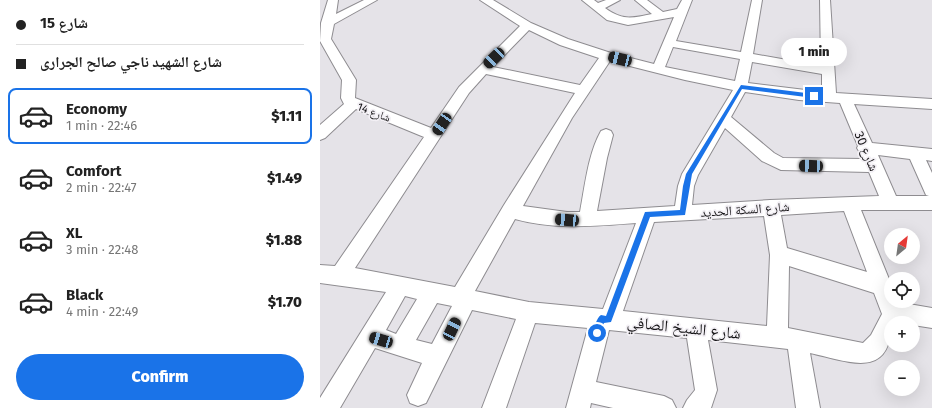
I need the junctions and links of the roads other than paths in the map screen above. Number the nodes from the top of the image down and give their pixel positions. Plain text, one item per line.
1 (333, 0) edge
2 (372, 0) edge
3 (485, 0) edge
4 (587, 0) edge
5 (615, 0) edge
6 (686, 0) edge
7 (757, 0) edge
8 (822, 0) edge
9 (642, 1) edge
10 (597, 8) junction
11 (682, 12) junction
12 (662, 16) junction
13 (327, 23) junction
14 (527, 25) junction
15 (669, 43) junction
16 (607, 56) junction
17 (745, 56) junction
18 (483, 69) junction
19 (658, 69) junction
20 (828, 71) junction
21 (741, 87) junction
22 (583, 90) junction
23 (829, 97) junction
24 (845, 98) junction
25 (353, 104) junction
26 (932, 104) edge
27 (722, 117) junction
28 (320, 134) edge
29 (434, 135) junction
30 (606, 135) dead end
31 (865, 148) junction
32 (915, 153) junction
33 (932, 155) edge
34 (873, 166) junction
35 (932, 190) edge
36 (890, 202) junction
37 (932, 202) edge
38 (850, 203) junction
39 (770, 207) junction
40 (510, 210) junction
41 (683, 213) junction
42 (648, 214) junction
43 (587, 218) junction
44 (780, 256) junction
45 (320, 274) edge
46 (340, 275) junction
47 (882, 286) junction
48 (400, 287) junction
49 (432, 293) junction
50 (463, 299) junction
51 (529, 312) junction
52 (894, 316) joint
53 (932, 318) edge
54 (605, 319) junction
55 (696, 328) junction
56 (884, 333) edge
57 (370, 336) junction
58 (787, 339) junction
59 (401, 346) junction
60 (438, 357) junction
61 (418, 396) dead end
62 (580, 399) edge
63 (655, 407) edge
64 (327, 408) edge
65 (494, 408) edge
66 (695, 408) edge
67 (808, 408) edge

1 - 13 street, شارع 14
2 - 13 street
3 - 14 street
4 - 10 street
5 - 10 street
6 - 11 street
7 - 17 street
8 - 20 street
9 - 12 street
10 - 12 street
11 - 12 street
11 - 15 street
13 - 25 street, شارع 14
14 - 16 street
14 - 18 street
15 - 17 street
15 - 19 street
16 - 19 street
16 - 22 street
17 - 20 street
17 - 21 street
18 - 22 street
18 - 29 street
19 - 21 street
20 - 23 street
21 - 23 street
21 - 27 street
22 - 40 street
23 - 24 street
24 - 26 street
24 - 31 street, شارع 30
25 - 28 street
25 - 29 street, شارع 14
27 - 34 street
27 - 41 street
29 - 46 street
30 - 43 street
31 - 32 street
31 - 34 street, شارع 30
32 - 33 street
32 - 35 street
34 - 36 street, شارع 30
36 - 37 street, شارع السكة الحديد
36 - 38 street, شارع السكة الحديد
38 - 39 street, شارع السكة الحديد
38 - 47 street
39 - 41 street, شارع السكة الحديد
39 - 44 street
40 - 43 street, شارع السكة الحديد
40 - 50 street
41 - 42 street, شارع السكة الحديد
42 - 43 street, شارع السكة الحديد
42 - 54 street
44 - 47 street
44 - 58 street
45 - 46 street, شارع الشيخ الصافي
46 - 48 street, شارع الشيخ الصافي
47 - 52 street
48 - 49 street, شارع الشيخ الصافي
48 - 57 street
49 - 50 street, شارع الشيخ الصافي
49 - 59 street
50 - 51 street, شارع الشيخ الصافي
50 - 60 street
51 - 54 street, شارع الشيخ الصافي
51 - 65 street
52 - 53 street
54 - 55 street, شارع الشيخ الصافي
54 - 62 street
55 - 58 street, شارع الشيخ الصافي
55 - 66 street
56 - 58 street, شارع الشيخ الصافي
57 - 59 street
57 - 64 street
58 - 67 street
59 - 60 street
60 - 61 street
62 - 63 street

